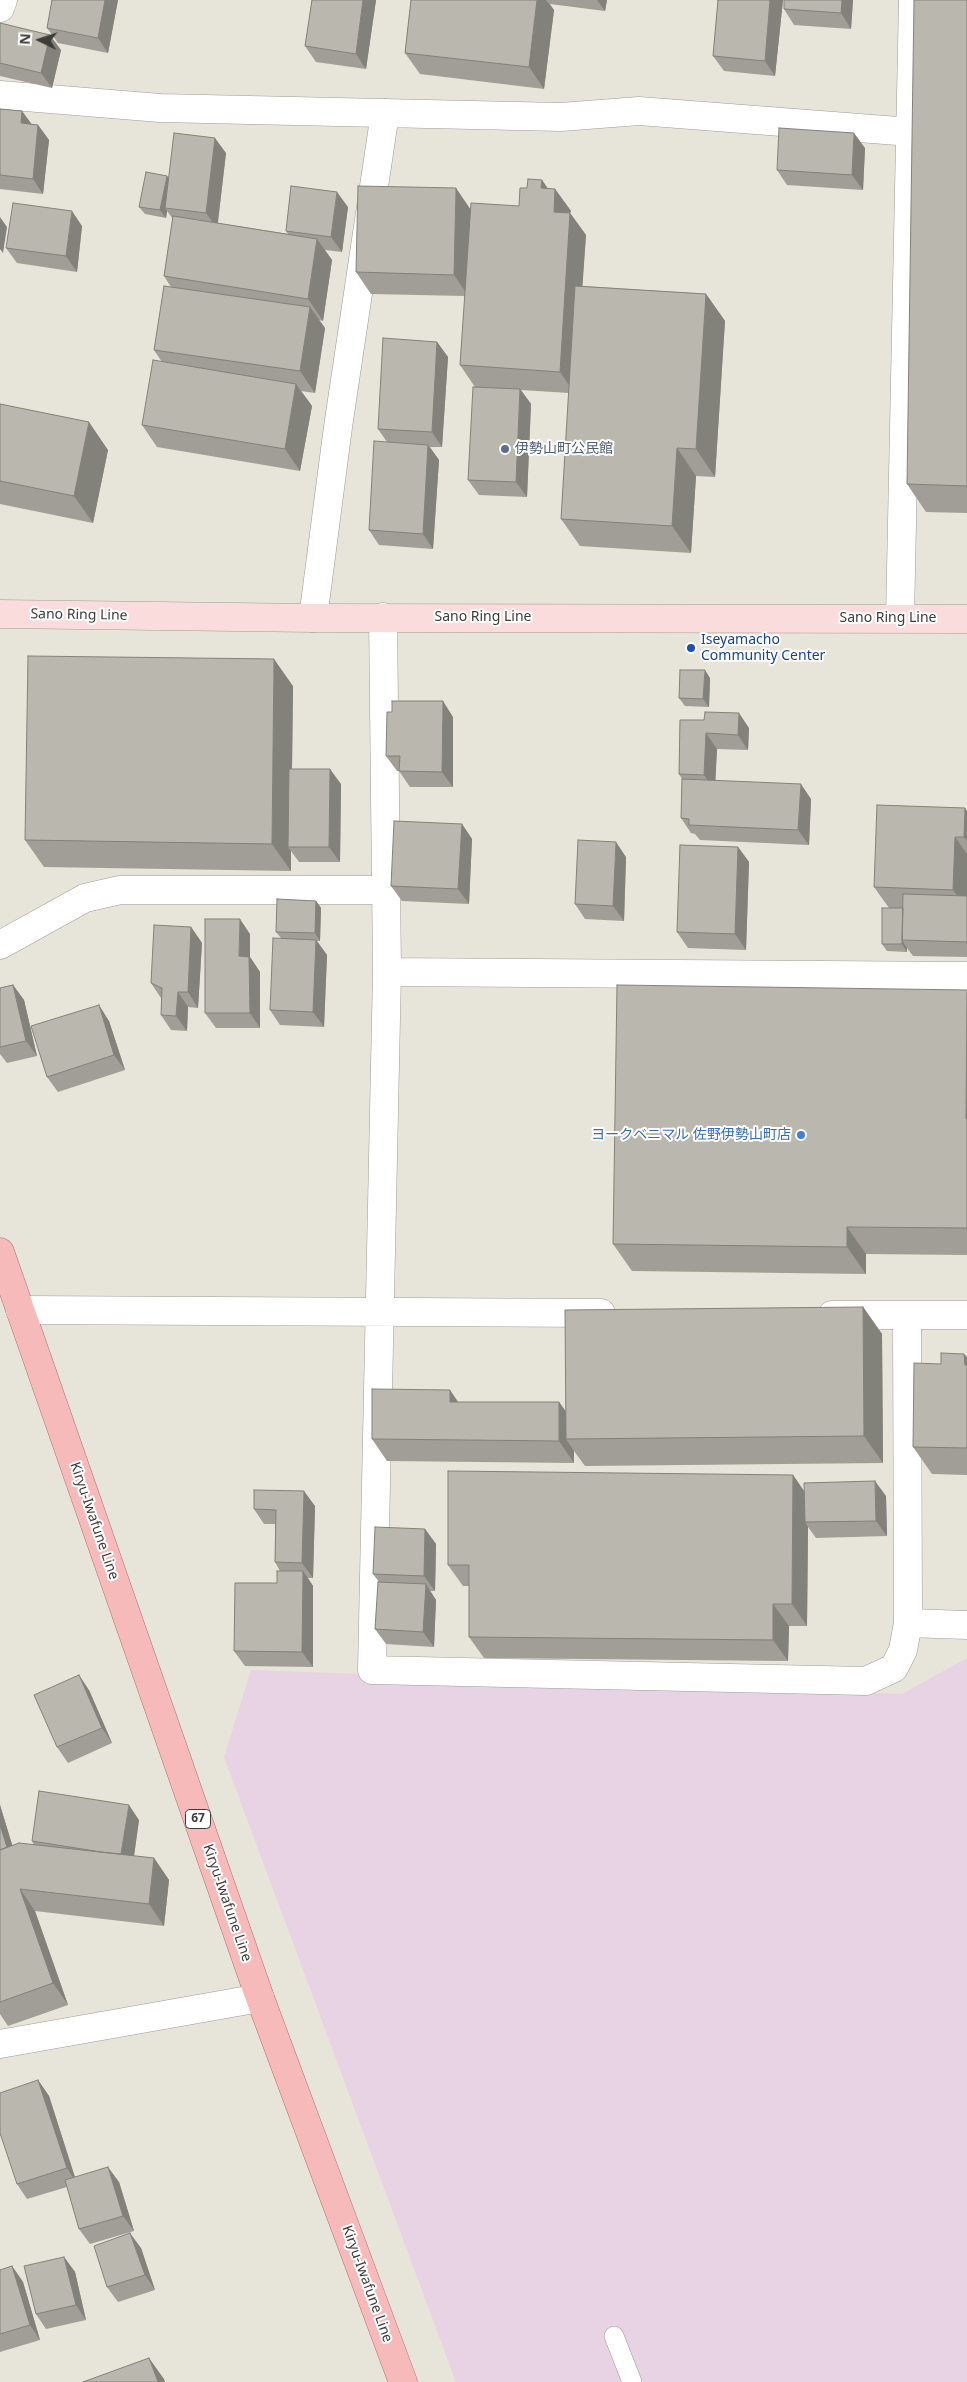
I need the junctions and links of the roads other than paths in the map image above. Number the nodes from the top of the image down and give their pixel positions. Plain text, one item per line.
1 (3, 0) edge
2 (913, 0) edge
3 (0, 8) edge
4 (0, 96) edge
5 (384, 113) junction
6 (912, 132) junction
7 (0, 614) edge
8 (383, 617) junction
9 (314, 618) junction
10 (900, 618) junction
11 (967, 619) edge
12 (384, 890) junction
13 (0, 945) edge
14 (387, 972) junction
15 (967, 976) edge
16 (0, 1252) edge
17 (20, 1310) junction
18 (381, 1312) junction
19 (629, 1314) edge
20 (808, 1315) edge
21 (967, 1315) edge
22 (907, 1316) junction
23 (908, 1623) junction
24 (967, 1625) edge
25 (260, 1998) junction
26 (0, 2044) edge
27 (614, 2336) dead end
28 (403, 2382) edge
29 (632, 2382) edge

1 - 3 street
2 - 6 street
4 - 5 street
5 - 6 street
5 - 9 street
6 - 10 street
7 - 9 main road, Sano Ring Line
8 - 9 main road, Sano Ring Line
8 - 10 main road, Sano Ring Line
8 - 12 street
10 - 11 main road, Sano Ring Line
12 - 13 street
12 - 14 street
14 - 15 street
14 - 18 street
16 - 17 main road, Kiryu-Iwafune Line / 67
17 - 18 street
17 - 25 main road, Kiryu-Iwafune Line / 67
18 - 19 street
18 - 23 street
20 - 22 street
21 - 22 street
22 - 23 street
23 - 24 street
25 - 26 street
25 - 28 main road, Kiryu-Iwafune Line / 67
27 - 29 lane

